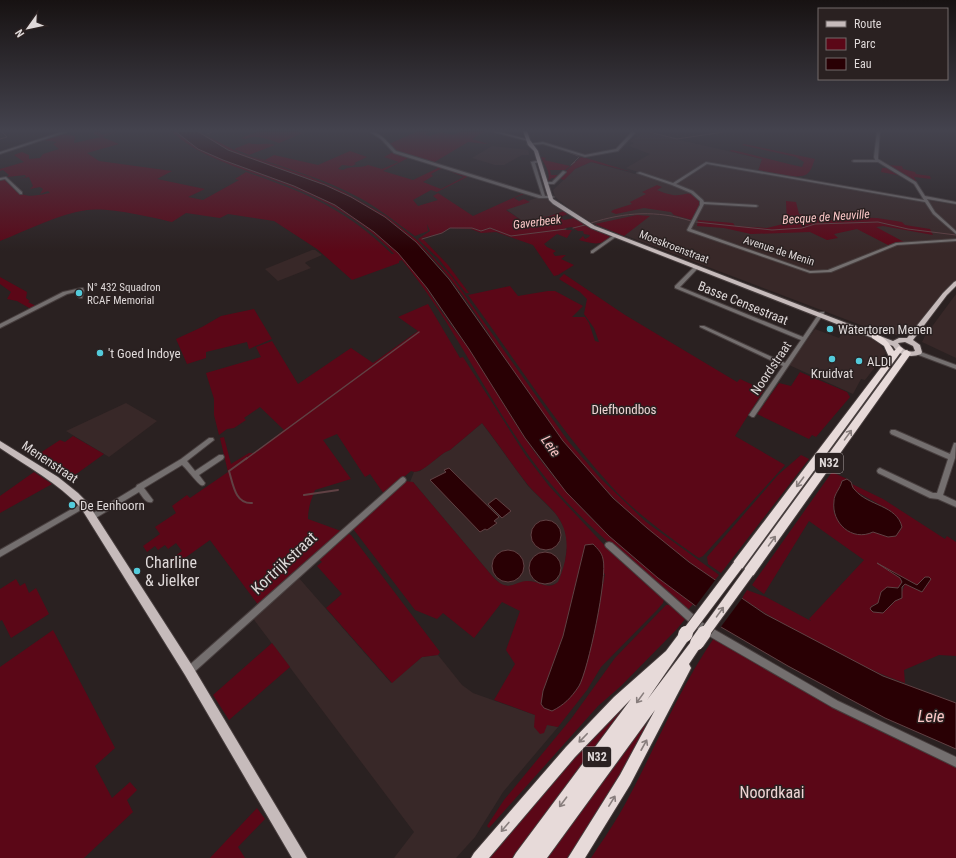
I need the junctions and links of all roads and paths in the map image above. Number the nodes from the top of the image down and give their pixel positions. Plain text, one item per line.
1 (456, 171) edge
2 (537, 171) edge
3 (542, 171) edge
4 (693, 171) edge
5 (757, 171) edge
6 (895, 171) edge
7 (564, 172) dead end
8 (639, 173) dead end
9 (0, 179) edge
10 (546, 183) junction
11 (672, 184) junction
12 (21, 193) dead end
13 (548, 195) junction
14 (924, 199) junction
15 (702, 203) junction
16 (956, 203) edge
17 (756, 206) dead end
18 (956, 233) edge
19 (614, 236) junction
20 (956, 240) edge
21 (592, 252) dead end
22 (697, 267) junction
23 (956, 283) edge
24 (956, 288) edge
25 (80, 297) dead end
26 (822, 314) junction
27 (0, 326) edge
28 (702, 327) dead end
29 (875, 336) junction
30 (803, 339) junction
31 (911, 342) junction
32 (899, 347) junction
33 (919, 352) junction
34 (893, 358) junction
35 (786, 365) junction
36 (956, 366) edge
37 (752, 415) dead end
38 (893, 432) dead end
39 (211, 440) dead end
40 (0, 444) edge
41 (956, 446) edge
42 (222, 457) dead end
43 (952, 458) junction
44 (183, 461) junction
45 (880, 471) dead end
46 (194, 475) junction
47 (403, 480) dead end
48 (202, 483) dead end
49 (139, 488) junction
50 (939, 496) junction
51 (150, 500) dead end
52 (956, 504) edge
53 (84, 505) junction
54 (92, 517) junction
55 (609, 545) dead end
56 (0, 554) edge
57 (695, 646) junction
58 (671, 655) junction
59 (188, 671) junction
60 (956, 762) edge
61 (300, 858) edge
62 (479, 858) edge
63 (521, 858) edge
64 (537, 858) edge
65 (576, 858) edge

1 - 13 street
2 - 13 street, Moeskroenstraat
3 - 10 main road, Moeskroenstraat
4 - 11 street
5 - 14 street
6 - 14 street
7 - 10 street
8 - 11 street
9 - 12 street
10 - 13 main road, Moeskroenstraat
11 - 15 street
13 - 19 main road, Moeskroenstraat
14 - 16 street
14 - 18 street
15 - 17 street
15 - 20 street, Avenue de Menin
19 - 21 street
19 - 22 main road, Moeskroenstraat
22 - 26 main road, Moeskroenstraat
22 - 30 street, Basse Censestraat
23 - 31 main road
24 - 31 main road
25 - 27 street
26 - 29 main road, Moeskroenstraat
26 - 30 street, Noordstraat
26 - 32 main road, Moeskroenstraat
28 - 35 street
29 - 32 main road, Moeskroenstraat
29 - 34 highway
30 - 35 street, Noordstraat
31 - 32 main road
31 - 33 main road
32 - 33 main road
32 - 34 highway, N32
57 -> 32 highway, N32, bridge
33 - 36 street
34 -> 58 highway, N32, bridge
35 - 37 street, Noordstraat
38 - 43 street
39 - 44 street
40 - 53 main road, Menenstraat
41 - 43 street
42 - 46 street
43 - 50 street
44 - 46 street
44 - 49 street
45 - 50 street
46 - 48 street
47 - 59 street, Kortrijkstraat
49 - 51 street
49 - 54 street
50 - 52 street
53 - 54 main road, Menenstraat
53 - 56 street
54 - 59 main road, Menenstraat
55 - 60 street
57 - 64 highway, N32
65 -> 57 highway
58 -> 62 highway
58 -> 63 highway, N32
59 - 61 main road

